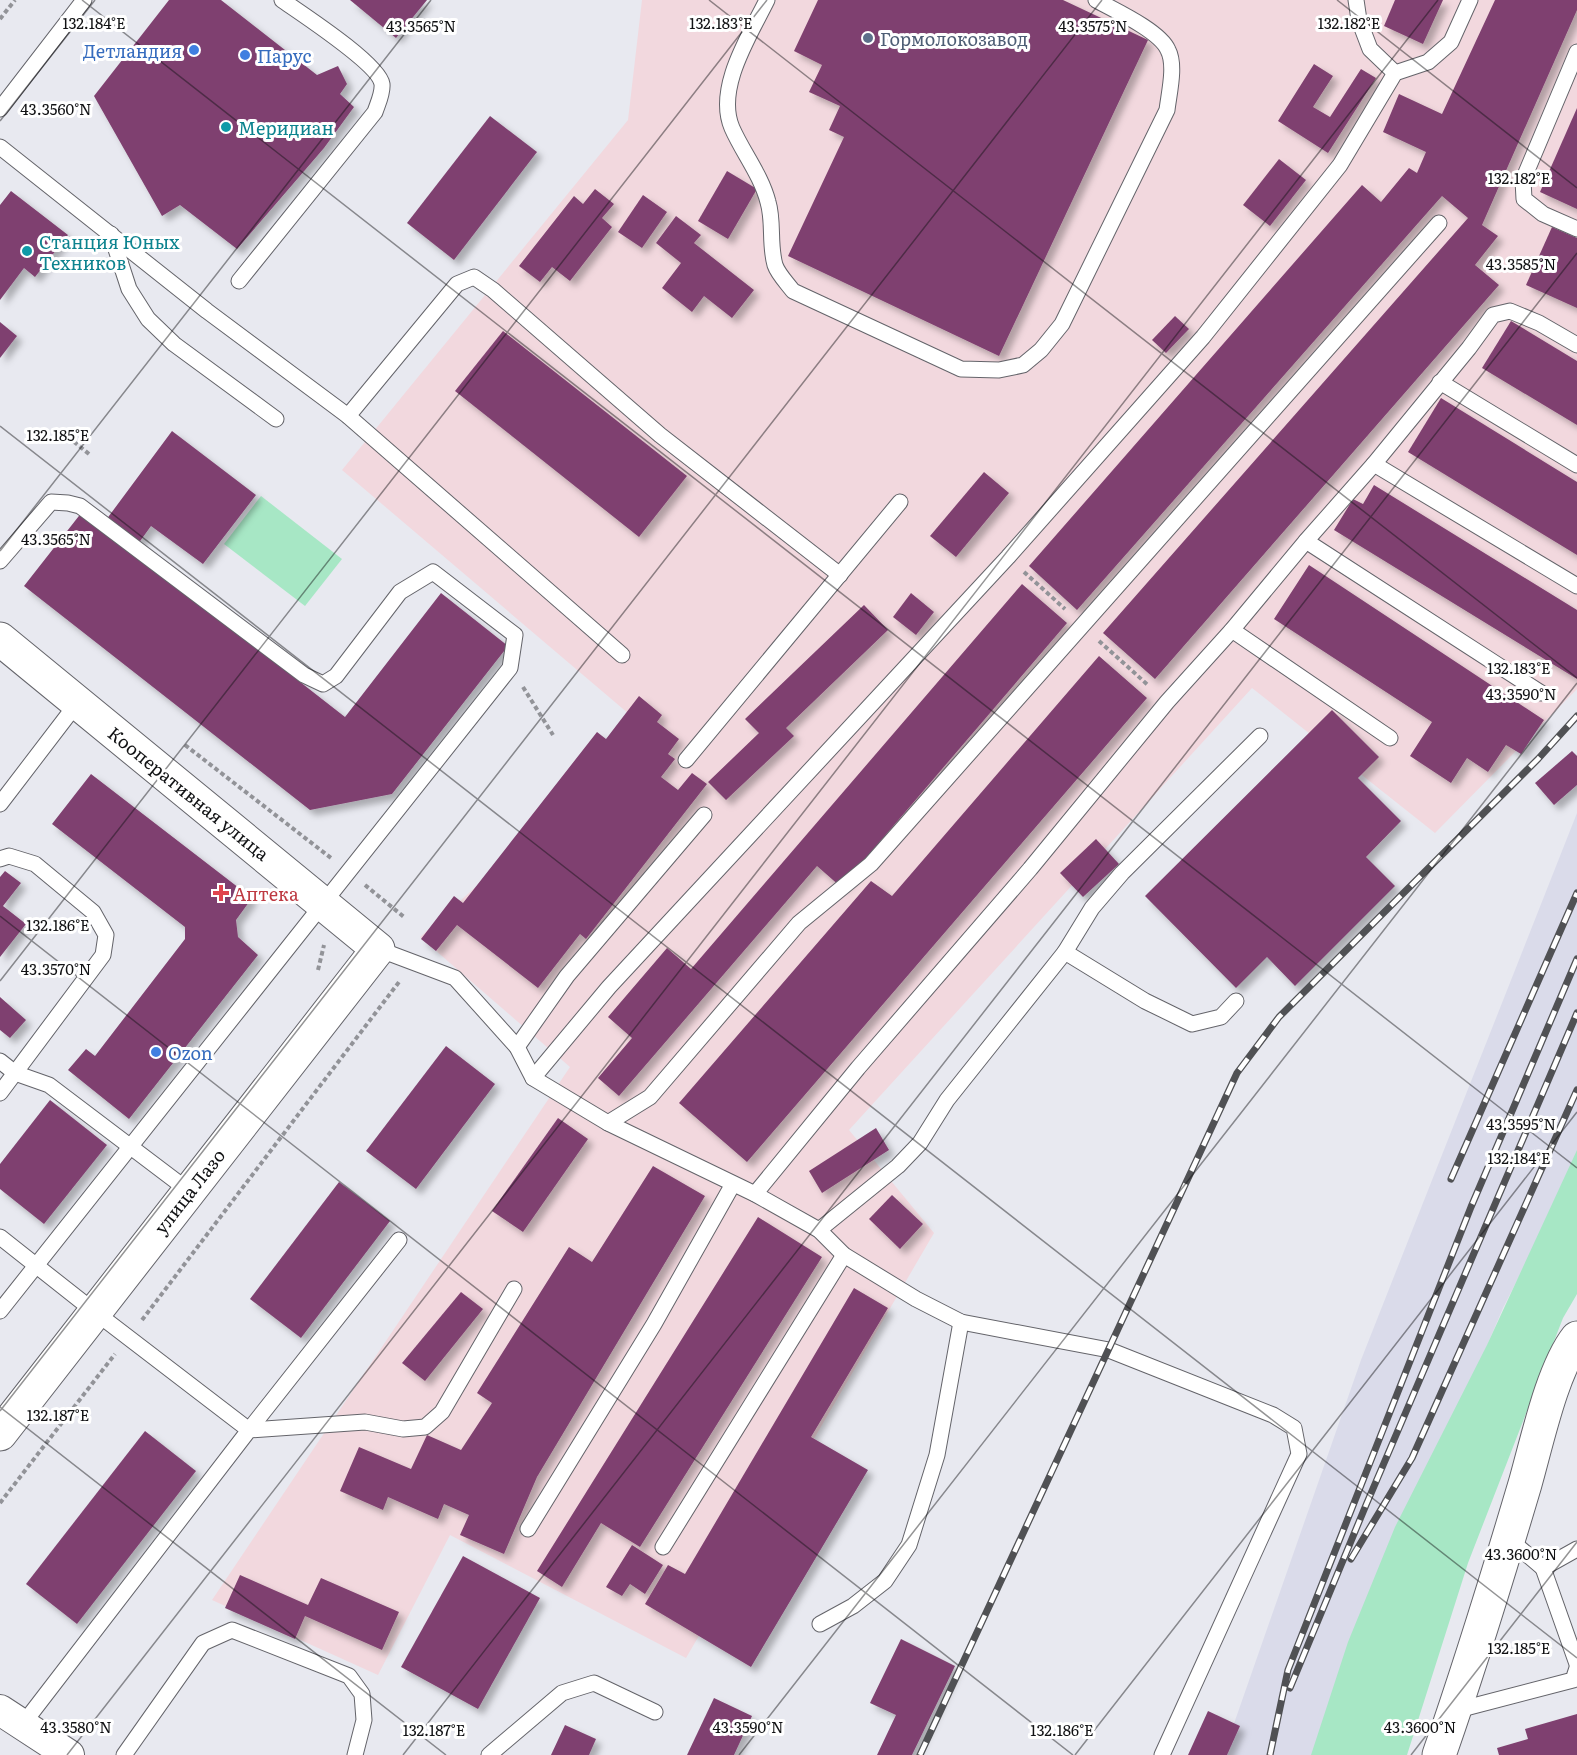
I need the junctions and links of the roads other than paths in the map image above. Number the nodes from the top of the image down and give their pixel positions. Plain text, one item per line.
1 (84, 0) edge
2 (282, 0) edge
3 (767, 0) edge
4 (1096, 0) edge
5 (1356, 0) edge
6 (1470, 0) edge
7 (1577, 52) edge
8 (1395, 73) junction
9 (0, 109) edge
10 (0, 147) edge
11 (1439, 223) dead end
12 (1577, 229) edge
13 (111, 234) junction
14 (239, 281) dead end
15 (1577, 345) edge
16 (1440, 382) junction
17 (348, 416) junction
18 (276, 419) dead end
19 (1374, 464) junction
20 (1577, 465) edge
21 (900, 502) dead end
22 (1306, 541) junction
23 (0, 561) edge
24 (840, 575) junction
25 (1577, 586) edge
26 (1232, 630) junction
27 (0, 639) edge
28 (622, 655) dead end
29 (1541, 693) dead end
30 (78, 702) junction
31 (1260, 736) dead end
32 (1390, 738) dead end
33 (686, 759) dead end
34 (0, 804) edge
35 (704, 815) dead end
36 (0, 859) edge
37 (316, 913) junction
38 (378, 949) junction
39 (1065, 952) junction
40 (1236, 1000) dead end
41 (517, 1047) junction
42 (0, 1061) edge
43 (15, 1073) junction
44 (533, 1078) junction
45 (0, 1093) edge
46 (608, 1123) junction
47 (131, 1148) junction
48 (733, 1184) junction
49 (189, 1191) junction
50 (755, 1194) junction
51 (819, 1230) junction
52 (0, 1237) edge
53 (399, 1240) dead end
54 (844, 1255) junction
55 (36, 1265) junction
56 (514, 1289) dead end
57 (0, 1311) edge
58 (95, 1312) junction
59 (961, 1322) junction
60 (1577, 1338) edge
61 (249, 1430) junction
62 (0, 1434) edge
63 (528, 1529) dead end
64 (1509, 1539) junction
65 (663, 1547) dead end
66 (1577, 1549) edge
67 (1543, 1568) junction
68 (820, 1623) dead end
69 (1577, 1666) edge
70 (656, 1712) dead end
71 (1454, 1712) junction
72 (11, 1717) edge
73 (69, 1755) edge
74 (124, 1755) edge
75 (356, 1755) edge
76 (489, 1755) edge
77 (1162, 1755) edge
78 (1439, 1755) edge

1 - 9 lane
2 - 14 lane
3 - 4 lane
5 - 8 lane
6 - 8 lane
7 - 12 lane
8 - 44 lane
10 - 13 lane
11 - 46 lane
13 - 17 lane
13 - 18 lane
15 - 16 lane
16 - 19 lane
16 - 20 lane
17 - 24 lane
17 - 28 lane
19 - 22 lane
19 - 25 lane
21 - 24 lane
22 - 26 lane
22 - 29 lane
23 - 37 lane
24 - 33 lane
26 - 32 lane
26 - 50 lane
27 - 30 main road, Кооперативная улица
30 - 34 lane
30 - 37 main road, Кооперативная улица
31 - 39 lane
35 - 41 lane
36 - 43 lane
37 - 38 main road, Кооперативная улица
37 - 47 lane
38 - 41 lane
38 - 49 main road, улица Лазо
39 - 40 lane
39 - 51 lane
41 - 44 lane
42 - 43 lane
43 - 45 lane
43 - 47 lane
44 - 46 lane
46 - 48 lane
47 - 49 lane
47 - 55 lane
48 - 50 lane
48 - 63 lane
49 - 58 main road, улица Лазо
50 - 51 lane
51 - 54 lane
52 - 55 lane
53 - 61 lane
54 - 59 lane
54 - 65 lane
55 - 57 lane
55 - 58 lane
56 - 61 lane
58 - 61 lane
58 - 62 main road, улица Лазо
59 - 68 lane
59 - 77 lane
60 - 64 main road
61 - 72 lane
64 - 67 lane
64 - 71 main road
66 - 67 lane
67 - 69 lane
69 - 71 lane
70 - 76 lane
71 - 78 main road
72 - 73 street
74 - 75 lane

